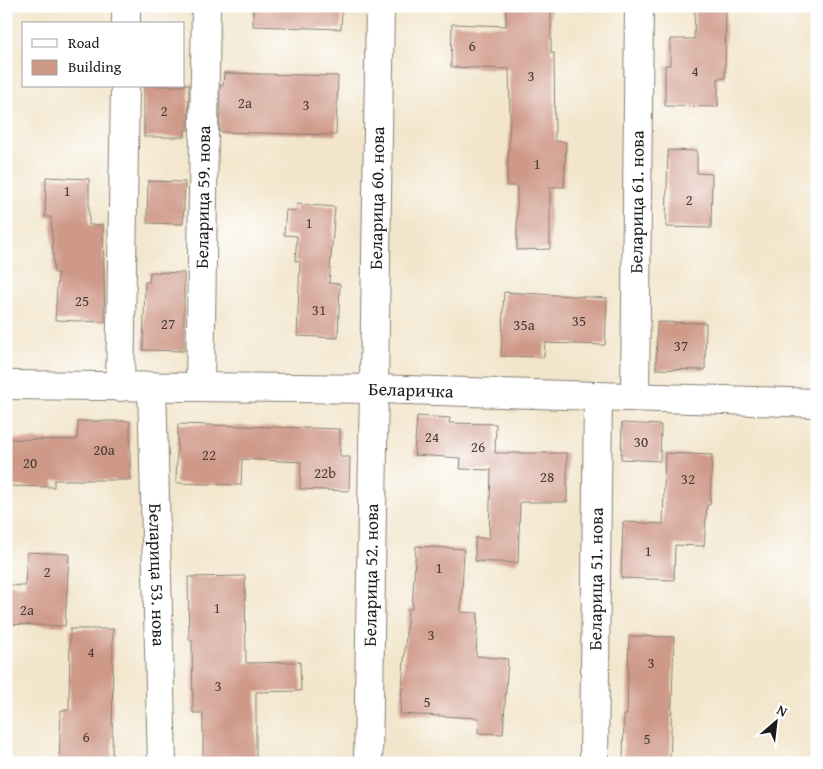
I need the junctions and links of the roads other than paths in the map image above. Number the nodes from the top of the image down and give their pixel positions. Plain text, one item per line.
1 (126, 6) edge
2 (206, 6) edge
3 (380, 6) edge
4 (639, 6) edge
5 (126, 22) edge
6 (125, 88) edge
7 (6, 384) edge
8 (152, 386) junction
9 (120, 387) junction
10 (200, 387) junction
11 (374, 389) junction
12 (598, 396) junction
13 (635, 397) junction
14 (817, 403) edge
15 (162, 763) edge
16 (368, 763) edge
17 (594, 763) edge

1 - 5 street
2 - 10 street, Беларица 59. нова
3 - 11 street, Беларица 60. нова
4 - 13 street, Беларица 61. нова
6 - 9 street
7 - 9 street, Беларичка
8 - 9 street, Беларичка
8 - 10 street, Беларичка
8 - 15 street, Беларица 53. нова
10 - 11 street, Беларичка
11 - 12 street, Беларичка
11 - 16 street, Беларица 52. нова
12 - 13 street, Беларичка
12 - 17 street, Беларица 51. нова
13 - 14 street, Беларичка

